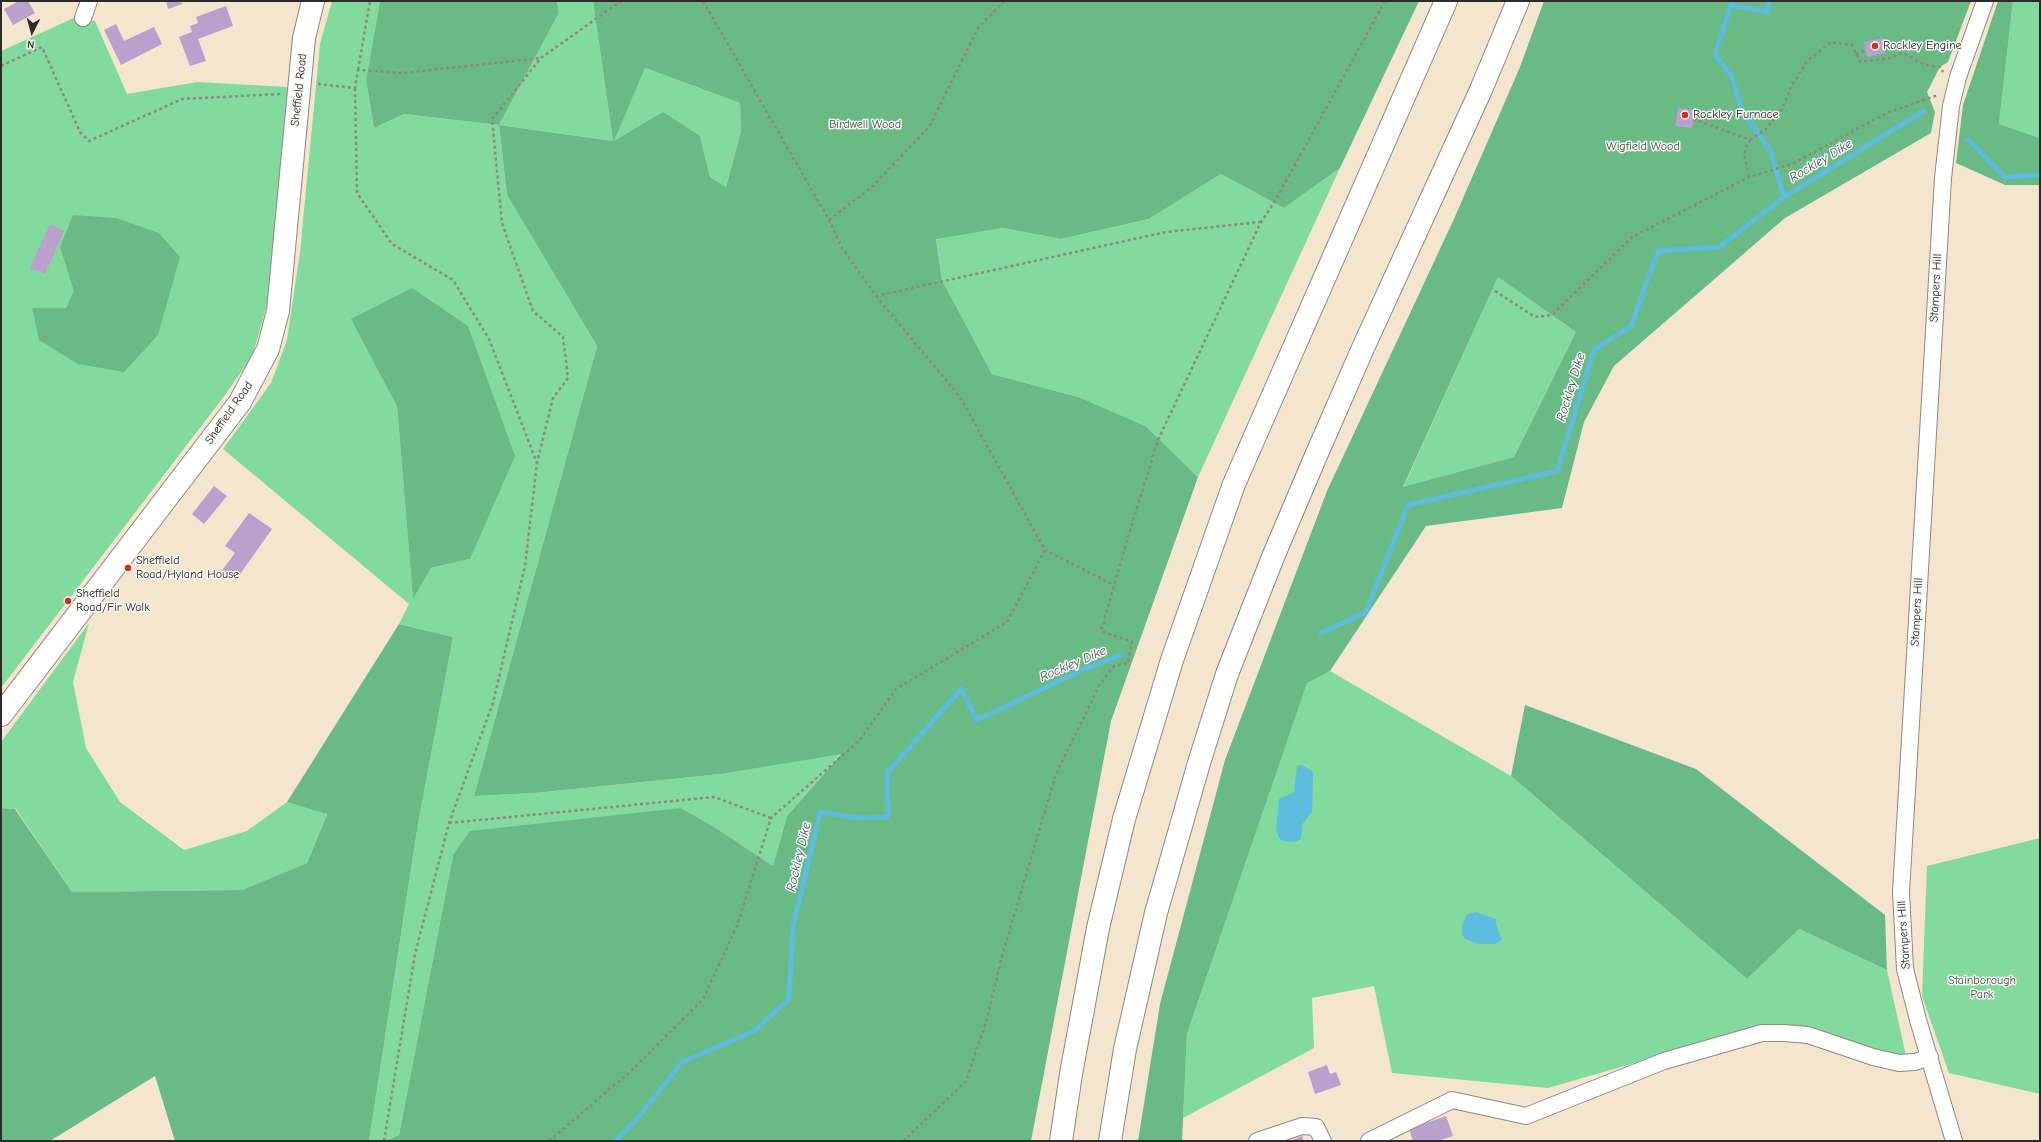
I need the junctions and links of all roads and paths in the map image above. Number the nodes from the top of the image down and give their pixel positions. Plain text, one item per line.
1 (89, 1) edge
2 (313, 1) edge
3 (370, 1) edge
4 (621, 1) edge
5 (703, 1) edge
6 (1004, 1) edge
7 (1385, 1) edge
8 (1446, 1) edge
9 (1518, 1) edge
10 (1985, 1) edge
11 (83, 18) dead end
12 (1866, 50) dead end
13 (1856, 54) junction
14 (541, 58) junction
15 (1, 66) edge
16 (358, 70) junction
17 (1956, 84) junction
18 (300, 85) junction
19 (355, 88) junction
20 (1693, 120) dead end
21 (1750, 140) junction
22 (1749, 177) junction
23 (829, 220) junction
24 (1261, 222) junction
25 (1494, 291) dead end
26 (876, 296) junction
27 (537, 463) junction
28 (1045, 550) junction
29 (1114, 585) junction
30 (1, 715) edge
31 (771, 818) junction
32 (449, 823) junction
33 (1930, 1058) junction
34 (384, 1141) edge
35 (549, 1141) edge
36 (903, 1141) edge
37 (1061, 1141) edge
38 (1110, 1141) edge
39 (1257, 1141) edge
40 (1323, 1141) edge
41 (1369, 1141) edge
42 (1954, 1141) edge

1 - 11 street
2 - 18 highway, Sheffield Road
3 - 16 path
4 - 14 path
5 - 23 path
6 - 23 path
7 - 24 path
8 - 37 highway
9 - 38 highway
10 - 17 street, Stampers Hill
12 - 13 path
13 - 17 path
13 - 21 path
14 - 16 path
14 - 27 path
15 - 18 path
16 - 19 path
17 - 22 path
17 - 33 street, Stampers Hill
18 - 19 path
18 - 30 highway, Sheffield Road
19 - 27 path
20 - 21 path
21 - 22 path
22 - 25 path
23 - 26 path
24 - 26 path
24 - 29 path
26 - 28 path
27 - 32 path
28 - 29 path
28 - 31 path
29 - 36 path
31 - 32 path
31 - 35 path
32 - 34 path
33 - 41 street
33 - 42 street, Stampers Hill
39 - 40 street

